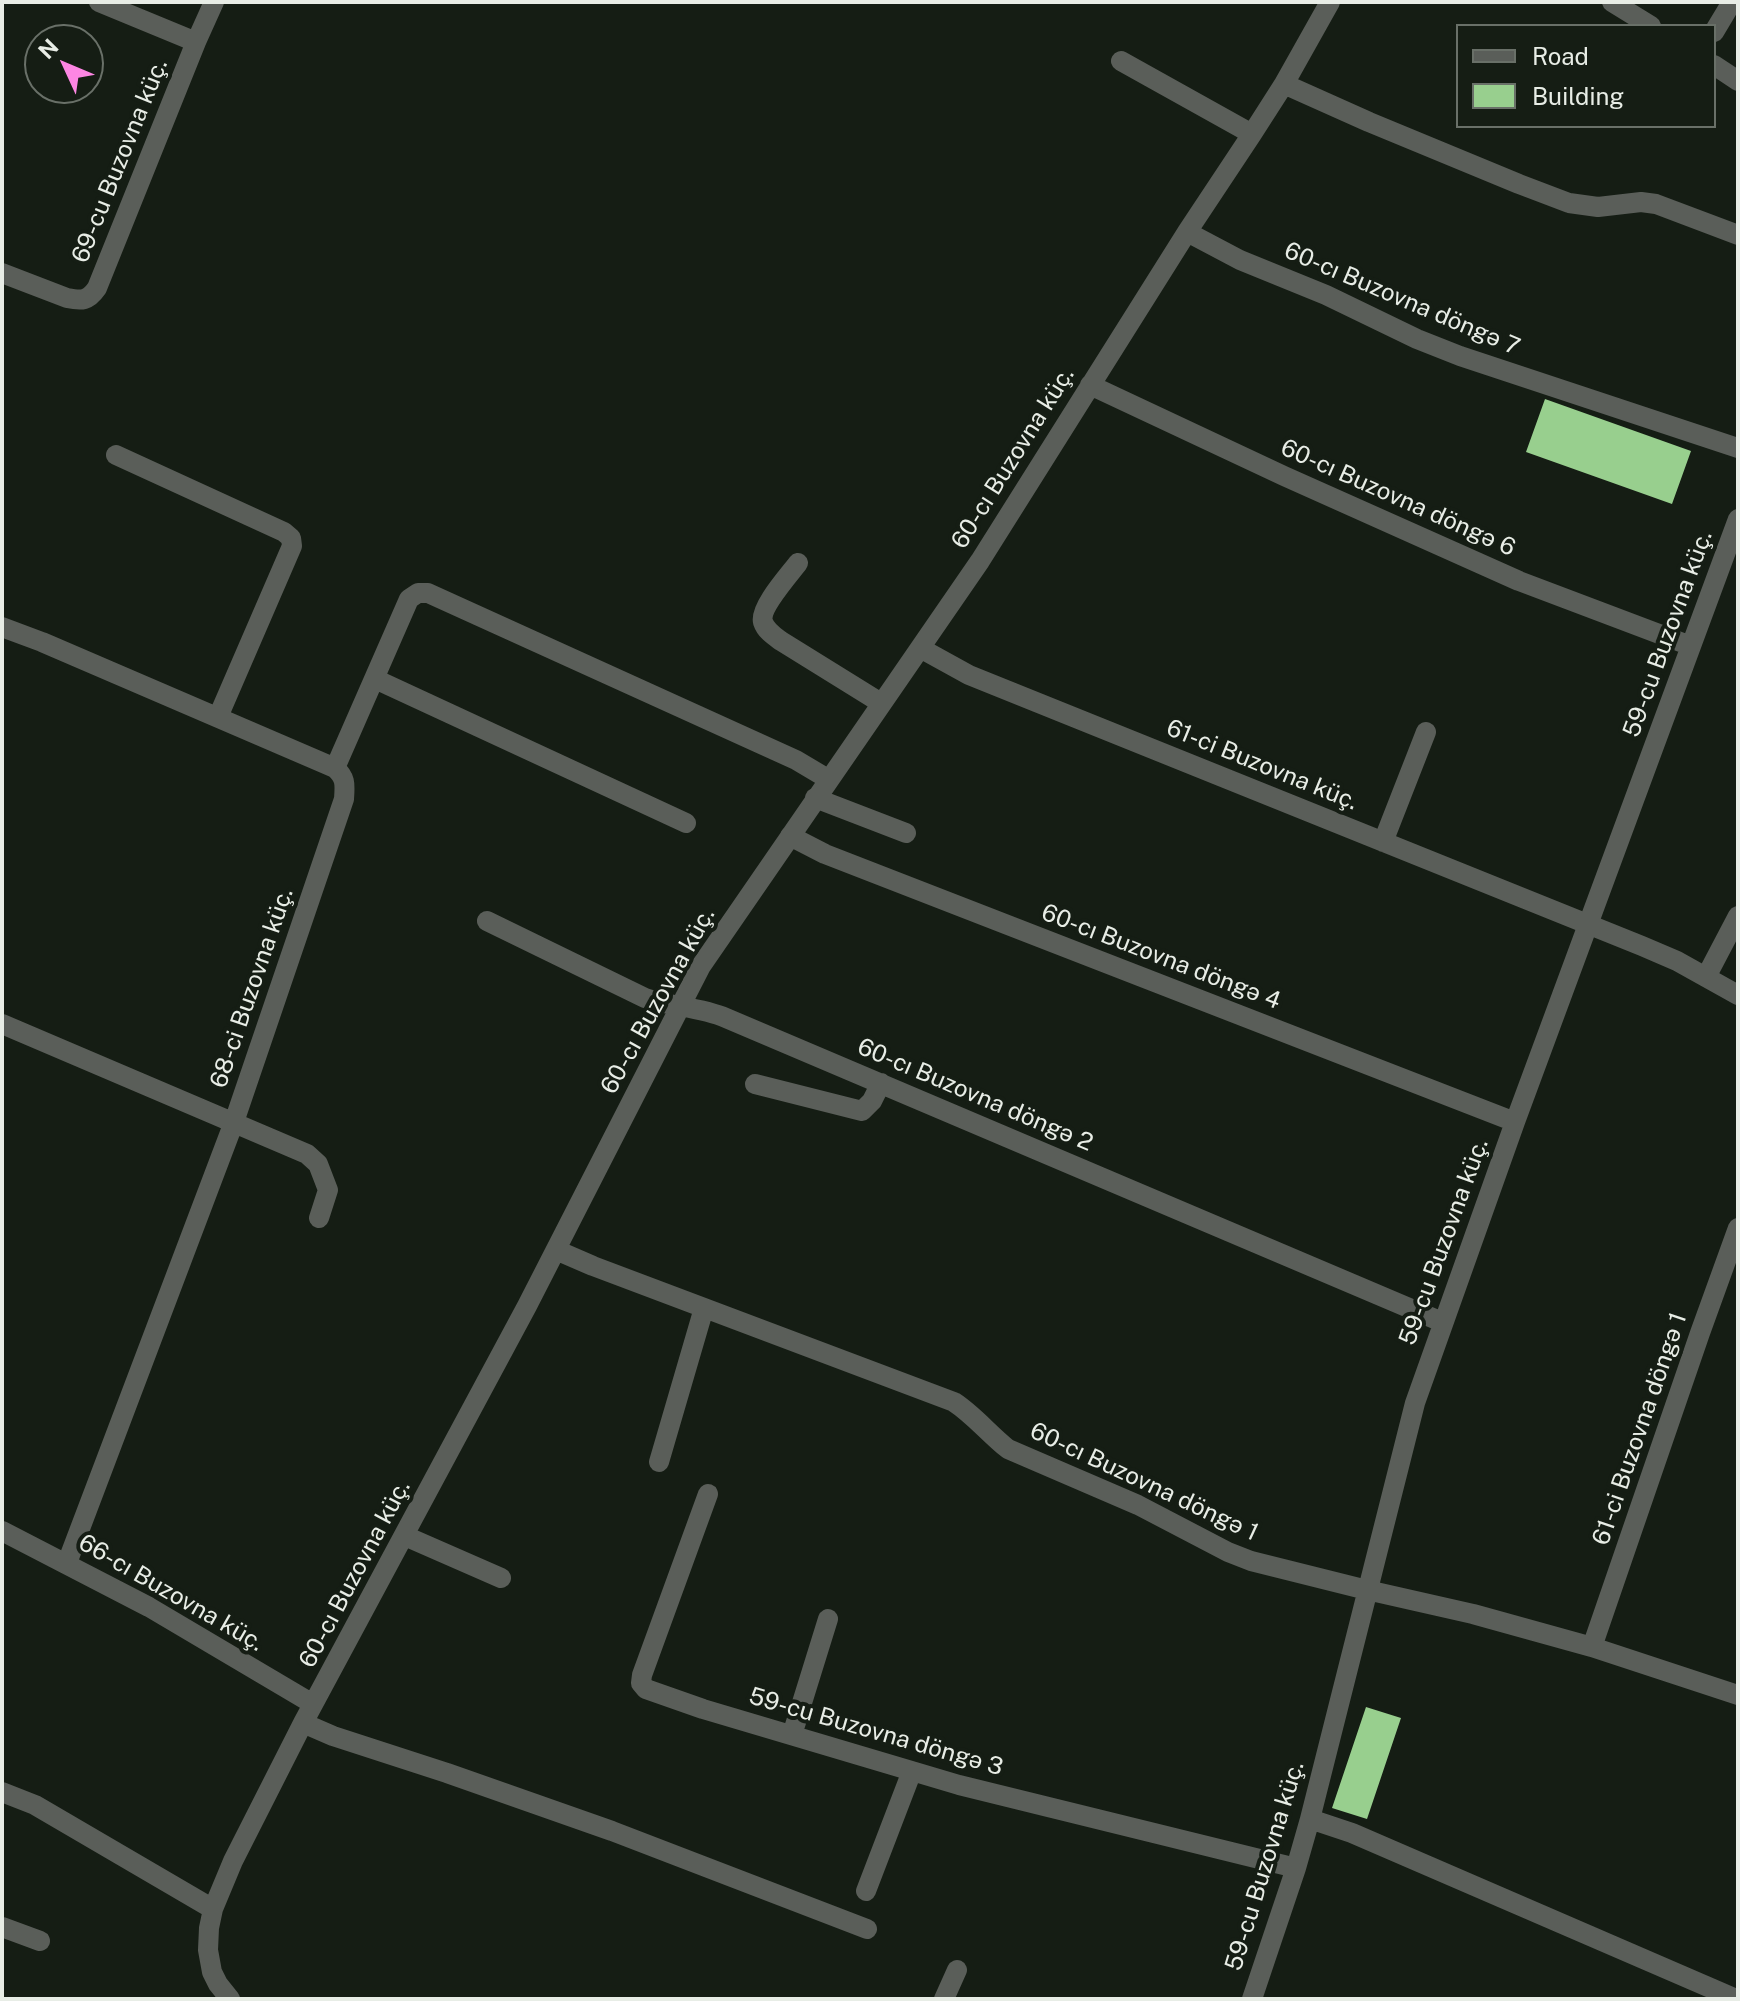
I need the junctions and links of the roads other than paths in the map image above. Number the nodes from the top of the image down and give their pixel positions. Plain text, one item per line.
1 (99, 2) edge
2 (214, 2) edge
3 (1330, 2) edge
4 (1612, 2) edge
5 (1732, 2) edge
6 (1648, 24) edge
7 (1716, 29) edge
8 (196, 42) junction
9 (1121, 61) dead end
10 (1716, 66) edge
11 (1738, 81) edge
12 (1284, 84) junction
13 (1252, 134) junction
14 (1187, 232) junction
15 (1738, 235) edge
16 (2, 273) edge
17 (1090, 385) junction
18 (1738, 448) edge
19 (116, 455) dead end
20 (1738, 519) edge
21 (798, 563) dead end
22 (2, 627) edge
23 (1691, 646) junction
24 (920, 648) junction
25 (375, 679) junction
26 (881, 703) junction
27 (218, 717) junction
28 (1426, 732) dead end
29 (335, 768) junction
30 (828, 779) junction
31 (815, 798) junction
32 (686, 823) dead end
33 (906, 833) dead end
34 (790, 836) junction
35 (1383, 842) junction
36 (1738, 916) edge
37 (487, 921) dead end
38 (1588, 925) junction
39 (1706, 977) junction
40 (1738, 995) edge
41 (679, 1007) junction
42 (2, 1024) edge
43 (881, 1083) junction
44 (755, 1084) dead end
45 (234, 1122) junction
46 (1515, 1122) junction
47 (319, 1218) dead end
48 (1738, 1228) edge
49 (556, 1250) junction
50 (1731, 1268) edge
51 (704, 1308) junction
52 (1442, 1322) junction
53 (659, 1462) dead end
54 (708, 1494) dead end
55 (2, 1531) edge
56 (405, 1536) junction
57 (67, 1563) junction
58 (501, 1578) dead end
59 (1367, 1590) junction
60 (828, 1619) dead end
61 (1592, 1647) junction
62 (1738, 1695) edge
63 (313, 1704) junction
64 (303, 1723) junction
65 (792, 1735) junction
66 (912, 1771) junction
67 (2, 1792) edge
68 (1310, 1819) junction
69 (1296, 1868) junction
70 (866, 1891) dead end
71 (213, 1909) junction
72 (2, 1927) edge
73 (867, 1929) dead end
74 (40, 1941) dead end
75 (957, 1970) dead end
76 (230, 1999) edge
77 (944, 1999) edge
78 (1252, 1999) edge
79 (1736, 1999) edge

1 - 8 street
2 - 8 street, 69-cu Buzovna küç.
3 - 12 street, 60-cı Buzovna küç.
4 - 6 street
5 - 7 street
8 - 16 street, 69-cu Buzovna küç.
9 - 13 street
10 - 11 street
12 - 13 street, 60-cı Buzovna küç.
12 - 15 street
13 - 14 street, 60-cı Buzovna küç.
14 - 17 street, 60-cı Buzovna küç.
14 - 18 street, 60-cı Buzovna döngə 7
17 - 23 street, 60-cı Buzovna döngə 6
17 - 24 street, 60-cı Buzovna küç.
19 - 27 street
20 - 23 street, 59-cu Buzovna küç.
21 - 26 street
22 - 27 street
23 - 38 street, 59-cu Buzovna küç.
24 - 26 street, 60-cı Buzovna küç.
24 - 35 street, 61-ci Buzovna küç.
25 - 29 street
25 - 30 street
25 - 32 street
26 - 30 street, 60-cı Buzovna küç.
27 - 29 street
28 - 35 street
29 - 45 street, 68-ci Buzovna küç.
30 - 31 street, 60-cı Buzovna küç.
31 - 33 street
31 - 34 street, 60-cı Buzovna küç.
34 - 41 street, 60-cı Buzovna küç.
34 - 46 street, 60-cı Buzovna döngə 4
35 - 38 street, 61-ci Buzovna küç.
36 - 39 street
37 - 41 street, 60-cı Buzovna döngə 2
38 - 39 street, 61-ci Buzovna küç.
38 - 46 street, 59-cu Buzovna küç.
39 - 40 street, 61-ci Buzovna küç.
41 - 43 street, 60-cı Buzovna döngə 2
41 - 49 street, 60-cı Buzovna küç.
42 - 45 street
43 - 44 street
43 - 52 street, 60-cı Buzovna döngə 2
45 - 47 street
45 - 57 street, 68-ci Buzovna küç.
46 - 52 street, 59-cu Buzovna küç.
48 - 50 street, 61-ci Buzovna döngə 1
49 - 51 street, 60-cı Buzovna döngə 1
49 - 56 street, 60-cı Buzovna küç.
50 - 61 street, 61-ci Buzovna döngə 1
51 - 53 street
51 - 59 street, 60-cı Buzovna döngə 1
52 - 59 street, 59-cu Buzovna küç.
54 - 65 street, 59-cu Buzovna döngə 3
55 - 57 street, 66-cı Buzovna küç.
56 - 58 street
56 - 63 street, 60-cı Buzovna küç.
57 - 63 street, 66-cı Buzovna küç.
59 - 61 street, 60-cı Buzovna döngə 1
59 - 68 street, 59-cu Buzovna küç.
60 - 65 street
61 - 62 street, 60-cı Buzovna döngə 1
63 - 64 street, 60-cı Buzovna küç.
64 - 71 street, 60-cı Buzovna küç.
64 - 73 street
65 - 66 street, 59-cu Buzovna döngə 3
66 - 69 street, 59-cu Buzovna döngə 3
66 - 70 street
67 - 71 street
68 - 69 street, 59-cu Buzovna küç.
68 - 79 street
69 - 78 street, 59-cu Buzovna küç.
71 - 76 street, 60-cı Buzovna küç.
72 - 74 street
75 - 77 street

